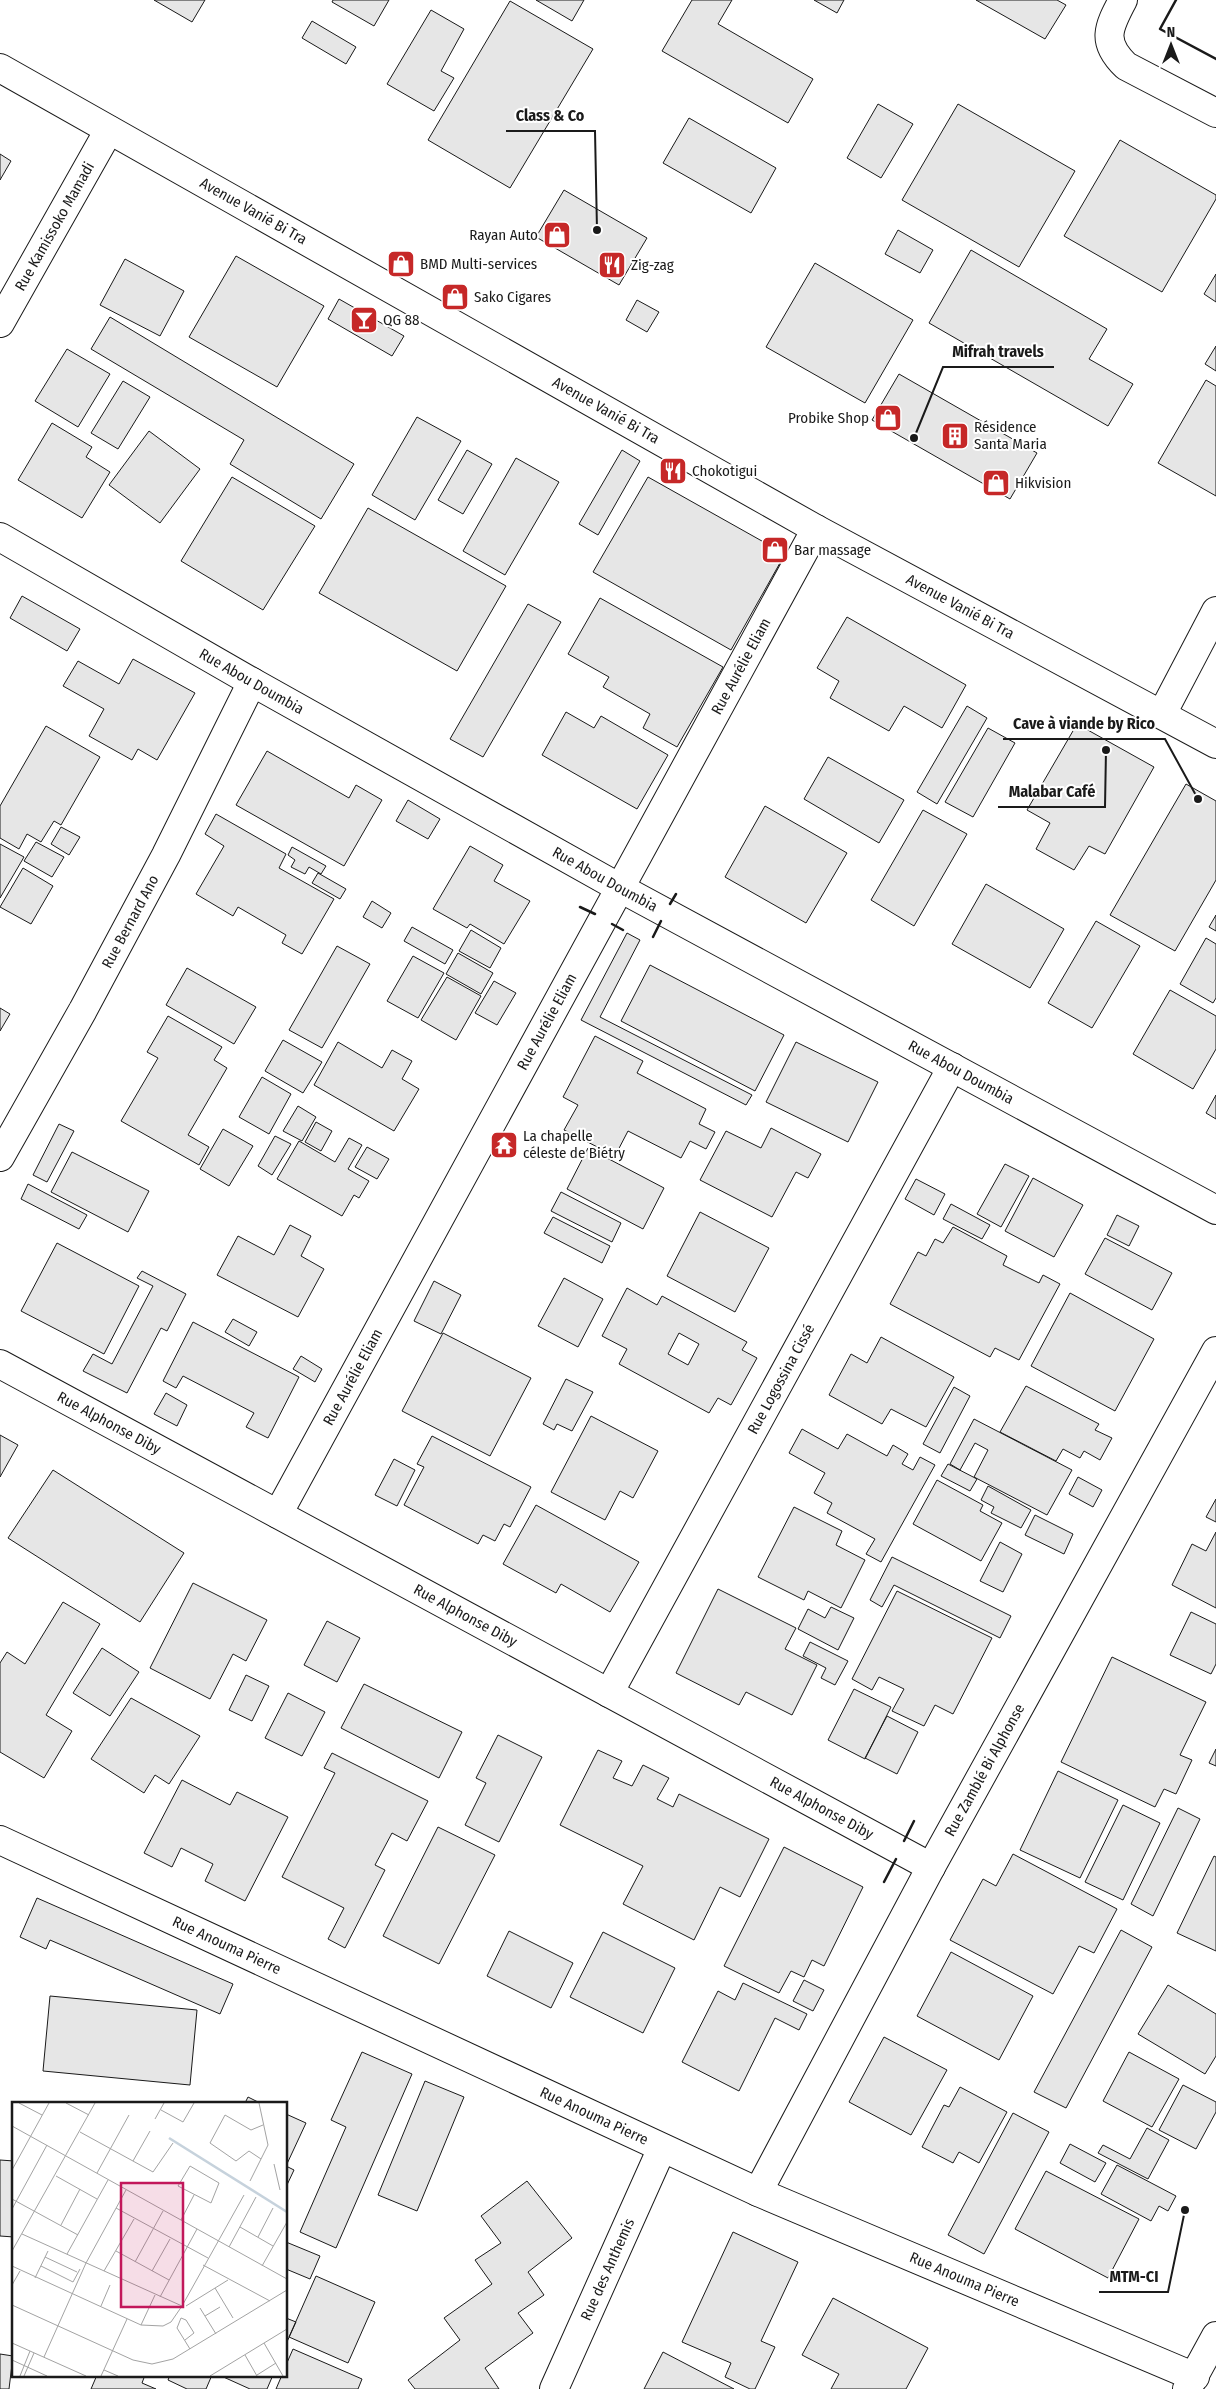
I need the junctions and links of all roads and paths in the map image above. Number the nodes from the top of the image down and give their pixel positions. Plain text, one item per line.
1 (1123, 0) edge
2 (0, 68) edge
3 (1216, 113) edge
4 (108, 130) junction
5 (0, 323) edge
6 (816, 529) junction
7 (0, 537) edge
8 (1216, 611) edge
9 (252, 682) junction
10 (1162, 714) junction
11 (1216, 744) edge
12 (620, 888) junction
13 (952, 1067) junction
14 (0, 1157) edge
15 (1216, 1210) edge
16 (1216, 1351) edge
17 (0, 1364) edge
18 (278, 1514) junction
19 (609, 1693) junction
20 (0, 1840) edge
21 (931, 1867) junction
22 (662, 2148) junction
23 (758, 2192) junction
24 (1216, 2336) edge
25 (1191, 2383) edge
26 (554, 2389) edge

1 - 3 street
2 - 4 street, Avenue Vanié Bi Tra
4 - 5 street, Rue Kamissoko Mamadi
4 - 6 street, Avenue Vanié Bi Tra
6 - 10 street, Avenue Vanié Bi Tra
6 - 12 street, Rue Aurélie Eliam
7 - 9 street, Rue Abou Doumbia
8 - 10 street
9 - 12 street, Rue Abou Doumbia
9 - 14 street, Rue Bernard Ano
10 - 11 street, Avenue Vanié Bi Tra
12 - 13 street, Rue Abou Doumbia
12 - 18 street, Rue Aurélie Eliam
13 - 15 street, Rue Abou Doumbia
13 - 19 street, Rue Logossina Cissé
16 - 21 street, Rue Zamblé Bi Alphonse
17 - 18 street, Rue Alphonse Diby
18 - 19 street, Rue Alphonse Diby
19 - 21 street, Rue Alphonse Diby
20 - 22 street, Rue Anouma Pierre
21 - 23 street, Rue Zamblé Bi Alphonse
22 - 23 street, Rue Anouma Pierre
22 - 26 street, Rue des Anthemis
23 - 25 street, Rue Anouma Pierre
24 - 25 street

